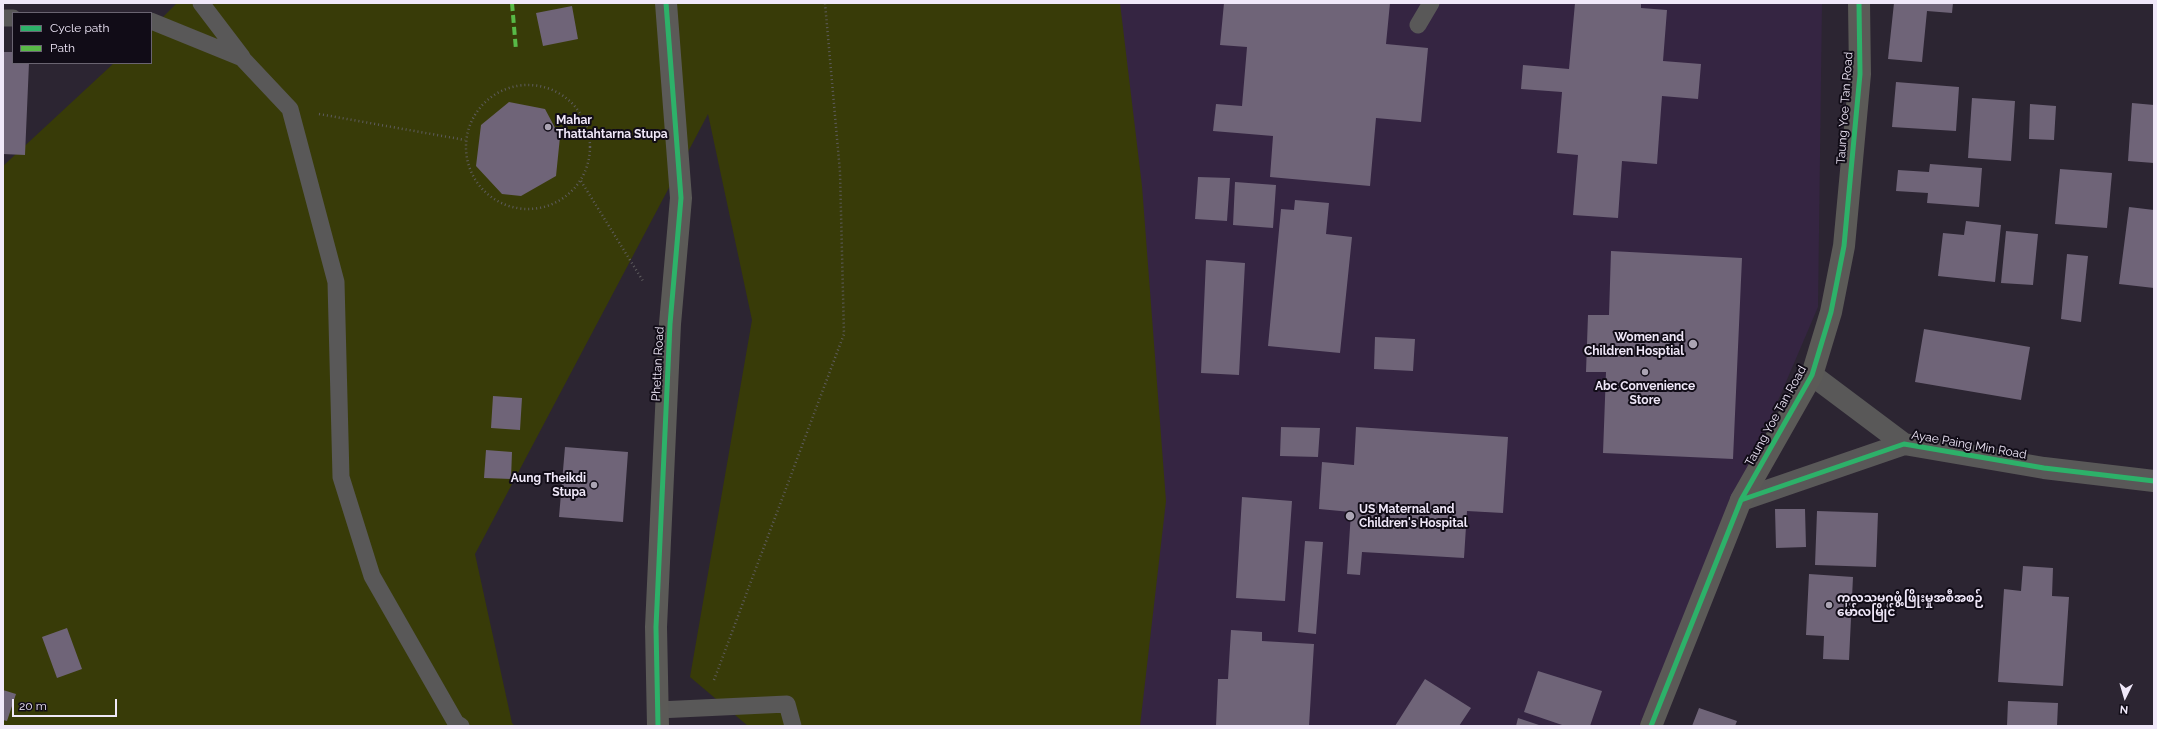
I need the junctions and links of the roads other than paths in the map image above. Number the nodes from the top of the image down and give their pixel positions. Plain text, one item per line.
1 (201, 3) edge
2 (666, 3) edge
3 (1431, 3) edge
4 (1859, 3) edge
5 (152, 20) edge
6 (1418, 25) dead end
7 (242, 58) junction
8 (1812, 375) junction
9 (1904, 444) junction
10 (2154, 481) edge
11 (1741, 500) junction
12 (658, 718) edge
13 (461, 726) edge
14 (793, 726) edge
15 (1651, 726) edge

1 - 7 lane
2 - 12 street, Phettan Road
3 - 6 lane
4 - 8 street, Taung Yoe Tan Road
5 - 7 lane
7 - 13 lane
8 - 9 street
8 - 11 street, Taung Yoe Tan Road
9 - 10 street, Ayae Paing Min Road
9 - 11 street, Ayae Paing Min Road
11 - 15 street, Taung Yoe Tan Road
12 - 14 lane

